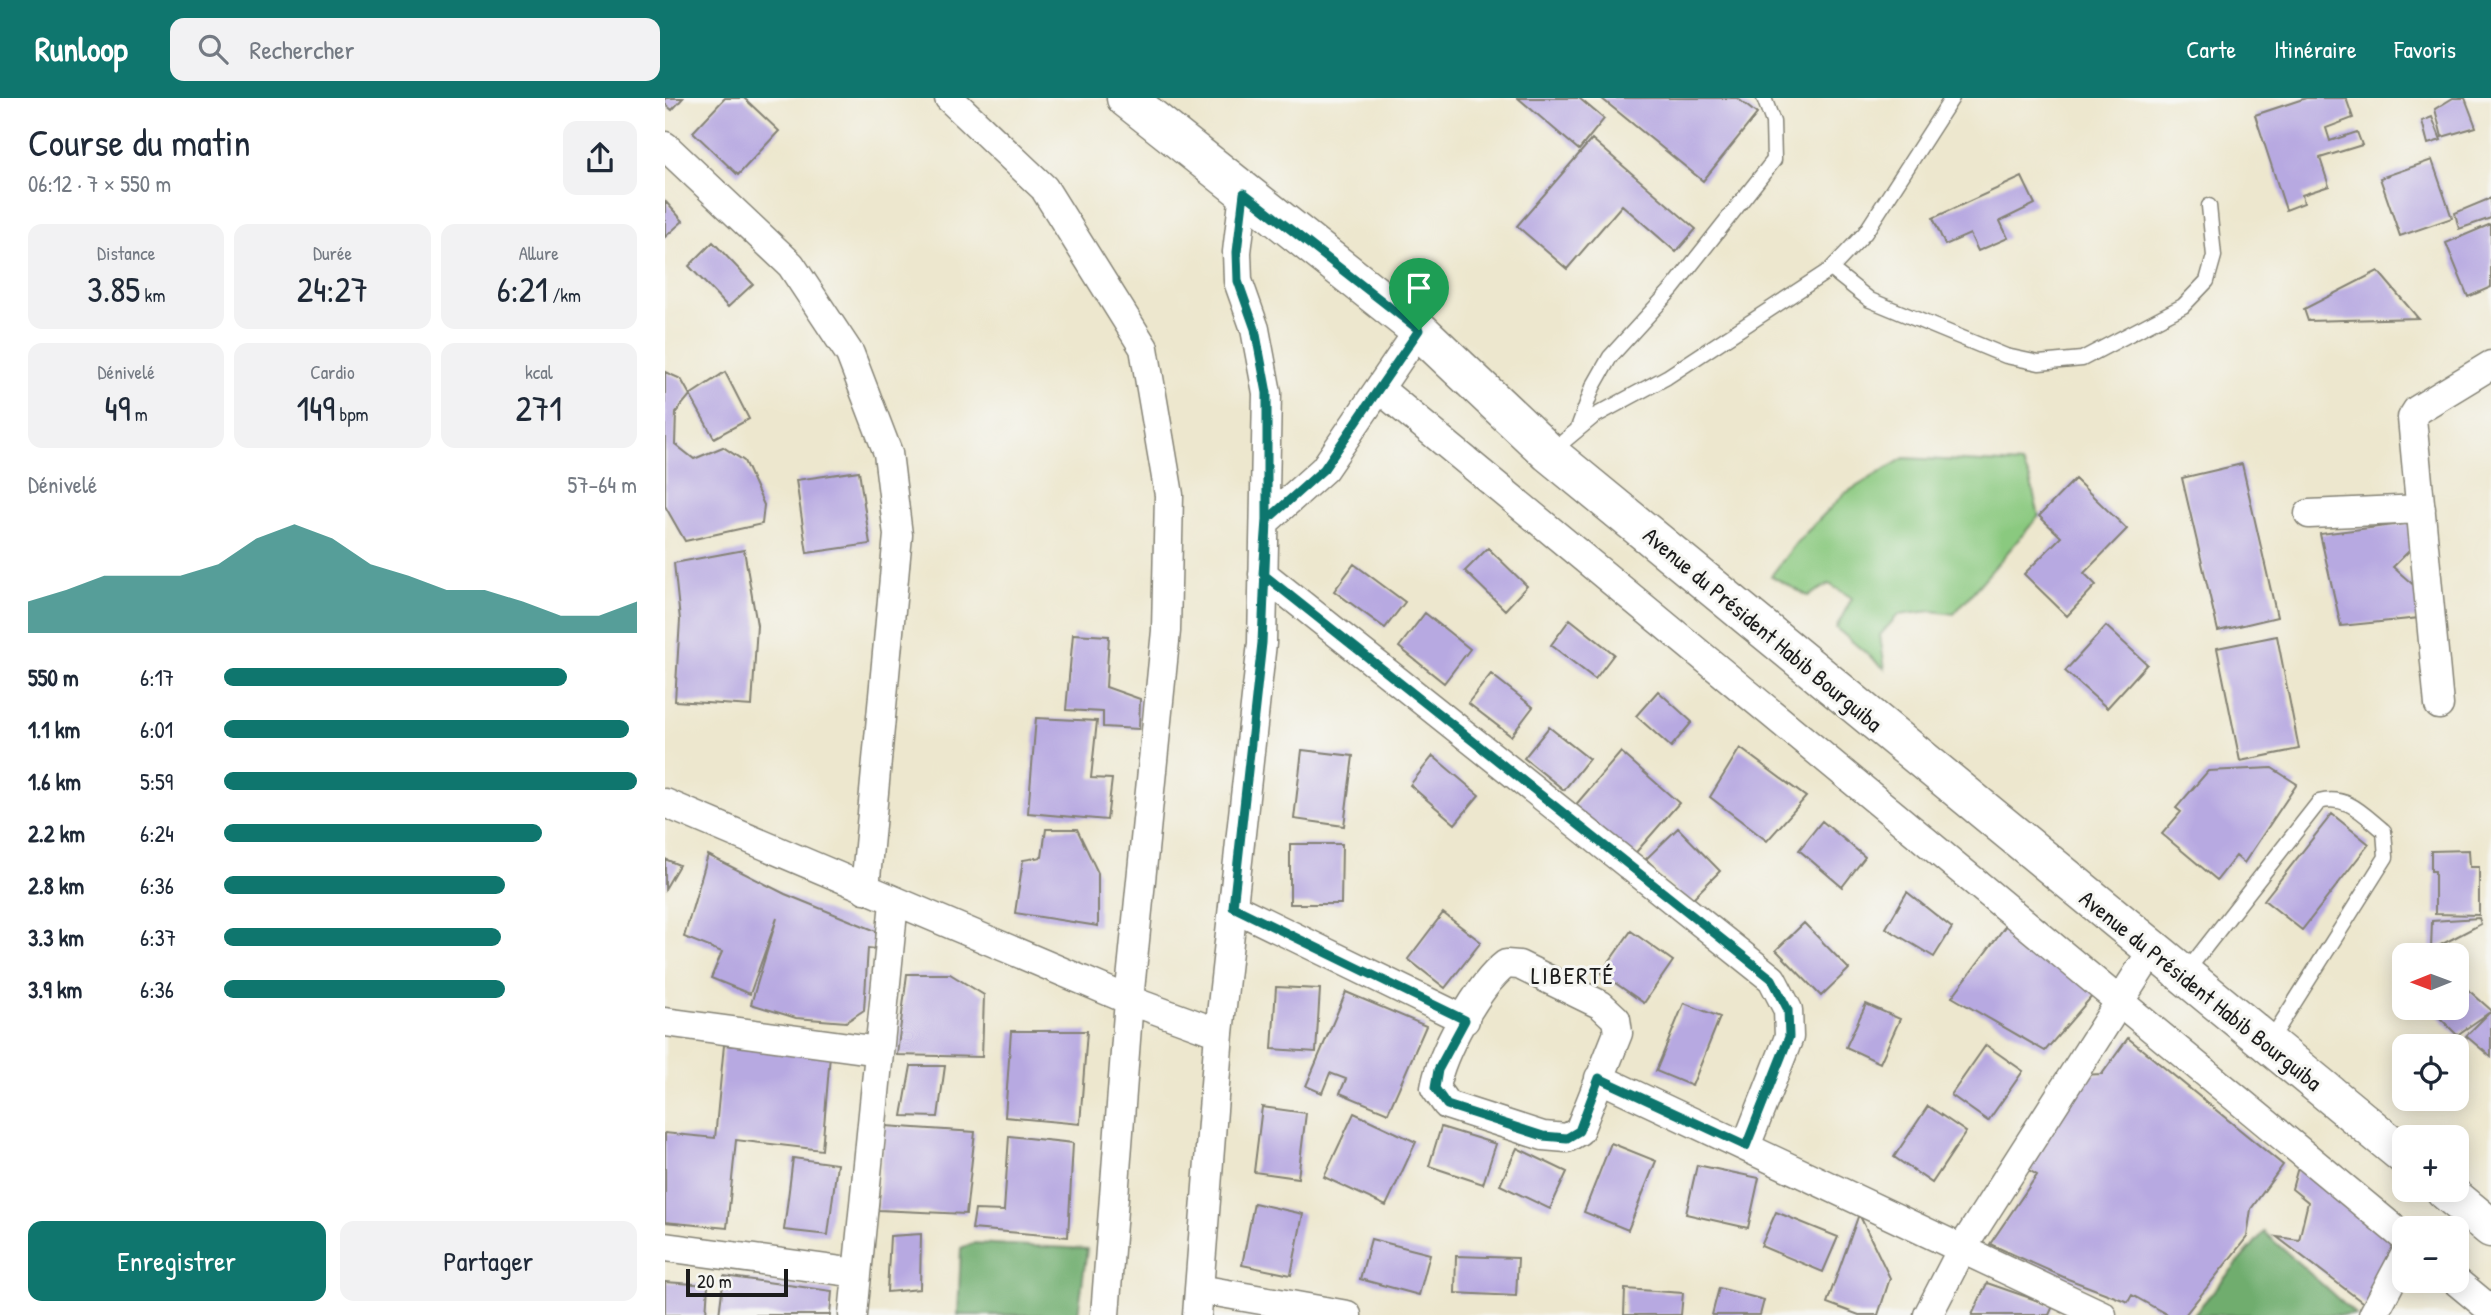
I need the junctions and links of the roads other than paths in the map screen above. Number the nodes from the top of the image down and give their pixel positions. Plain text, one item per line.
1 (949, 98) edge
2 (1126, 98) edge
3 (1763, 98) edge
4 (1952, 98) edge
5 (665, 146) edge
6 (1244, 193) junction
7 (2209, 206) dead end
8 (1831, 269) junction
9 (1419, 330) junction
10 (2491, 365) edge
11 (1381, 390) junction
12 (1564, 441) junction
13 (2421, 509) junction
14 (2309, 514) dead end
15 (1267, 520) junction
16 (1263, 574) junction
17 (2439, 705) dead end
18 (665, 803) edge
19 (865, 889) junction
20 (894, 902) junction
21 (1233, 907) junction
22 (2152, 951) junction
23 (2183, 976) junction
24 (1129, 1000) junction
25 (2120, 1002) junction
26 (1465, 1020) junction
27 (665, 1022) edge
28 (1219, 1033) junction
29 (2268, 1044) junction
30 (880, 1051) junction
31 (1599, 1078) junction
32 (2392, 1145) edge
33 (1746, 1146) junction
34 (2460, 1202) edge
35 (2392, 1227) edge
36 (2491, 1228) edge
37 (665, 1247) edge
38 (1963, 1247) junction
39 (857, 1273) junction
40 (2392, 1279) edge
41 (2469, 1292) edge
42 (1198, 1302) edge
43 (2491, 1310) edge
44 (853, 1315) edge
45 (1105, 1315) edge
46 (1347, 1315) edge
47 (1928, 1315) edge
48 (2102, 1315) edge
49 (2373, 1315) edge

1 - 24 street
2 - 6 main road, Avenue du Président Habib Bourguiba
3 - 12 lane
4 - 8 lane
5 - 19 street
6 - 9 main road, Avenue du Président Habib Bourguiba
6 - 15 street
7 - 8 lane
8 - 12 lane
9 - 11 street
9 - 12 main road, Avenue du Président Habib Bourguiba
10 - 13 street
11 - 15 street
11 - 25 street
12 - 22 main road, Avenue du Président Habib Bourguiba
13 - 14 street
13 - 17 street
15 - 16 street
16 - 21 street
16 - 33 street
18 - 19 street
19 - 20 street
20 - 24 street
20 - 30 street
21 - 26 street
21 - 28 street
22 - 23 main road, Avenue du Président Habib Bourguiba
22 - 25 street
23 - 29 main road, Avenue du Président Habib Bourguiba
23 - 29 lane
24 - 28 street
24 - 45 street
25 - 35 street
25 - 38 street
26 - 31 street
26 - 31 street
27 - 30 street
28 - 42 street
29 - 32 main road, Avenue du Président Habib Bourguiba
30 - 39 street
31 - 33 street
33 - 38 street
34 - 36 main road
37 - 39 street
38 - 47 street
38 - 48 street
39 - 44 street
40 - 49 street
41 - 43 street
42 - 46 street

